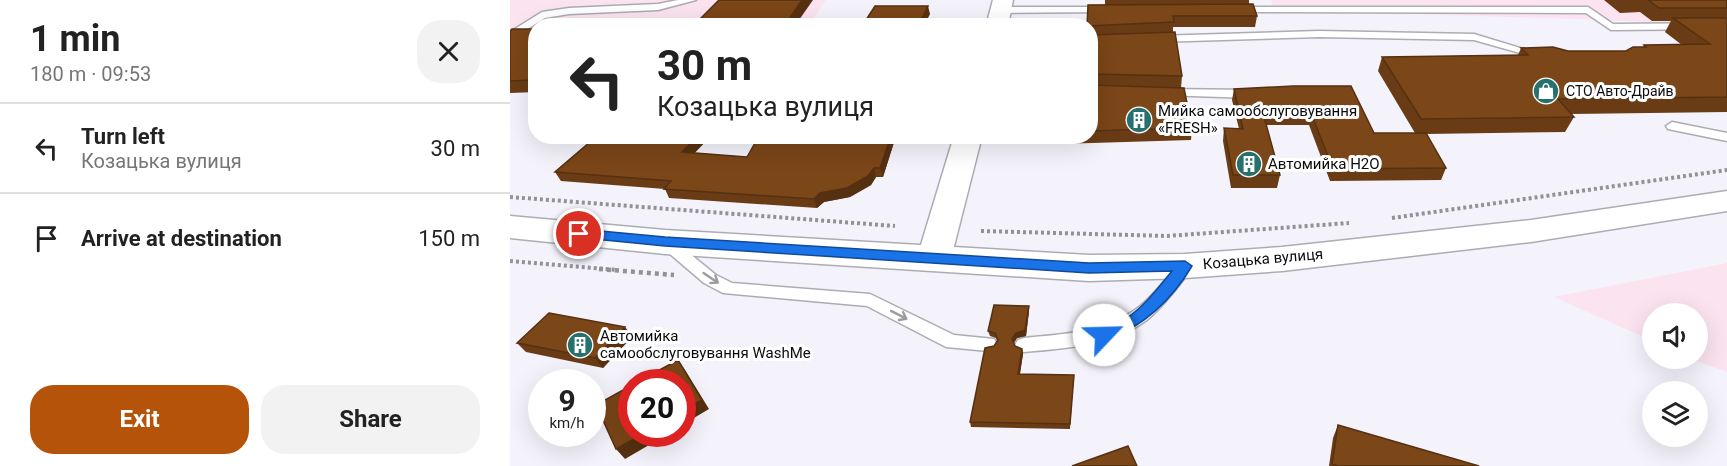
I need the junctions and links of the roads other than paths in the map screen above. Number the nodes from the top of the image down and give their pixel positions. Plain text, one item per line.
1 (691, 0) edge
2 (1121, 10) edge
3 (1227, 10) edge
4 (1000, 12) edge
5 (538, 18) edge
6 (528, 25) edge
7 (1727, 26) edge
8 (510, 37) edge
9 (1148, 39) edge
10 (1552, 58) edge
11 (1156, 93) edge
12 (1268, 93) edge
13 (1672, 126) dead end
14 (1727, 137) edge
15 (966, 144) edge
16 (1727, 201) edge
17 (510, 227) edge
18 (665, 242) junction
19 (934, 258) junction
20 (1185, 266) junction
21 (988, 344) dead end
22 (1024, 345) dead end

1 - 5 lane
2 - 4 lane
3 - 7 lane
6 - 8 lane
9 - 10 lane
11 - 12 lane
13 - 14 lane
15 - 19 main road
16 - 20 main road, Козацька вулиця
17 - 18 main road, Козацька вулиця
18 - 19 main road, Козацька вулиця
18 -> 21 lane
19 - 20 main road, Козацька вулиця
20 - 22 lane

